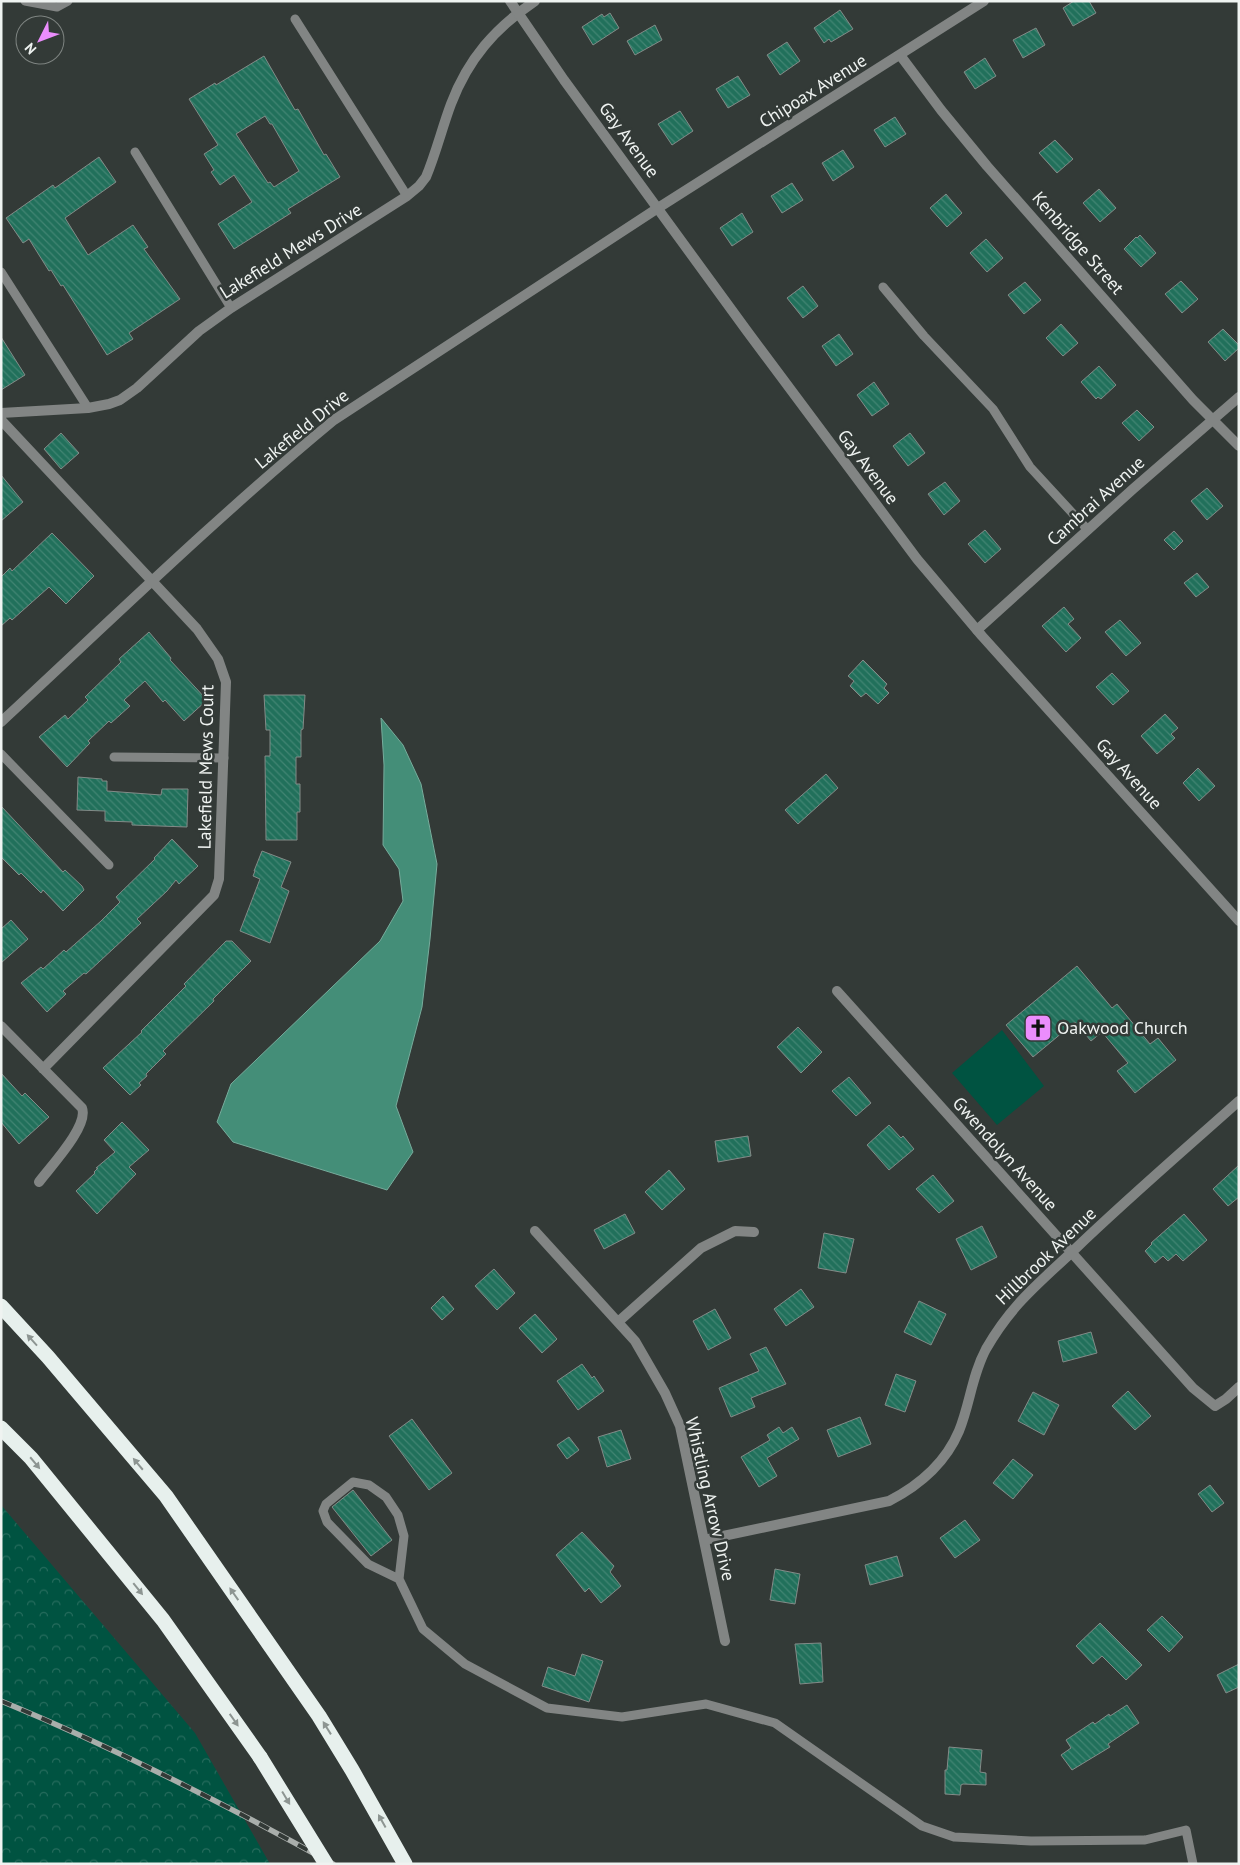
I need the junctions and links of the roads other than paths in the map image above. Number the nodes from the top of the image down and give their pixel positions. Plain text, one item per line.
1 (25, 1) edge
2 (68, 1) edge
3 (510, 1) edge
4 (535, 1) edge
5 (984, 1) edge
6 (517, 13) junction
7 (295, 19) dead end
8 (900, 55) junction
9 (135, 152) dead end
10 (407, 196) junction
11 (658, 208) junction
12 (1, 272) edge
13 (883, 287) dead end
14 (231, 308) junction
15 (1239, 397) edge
16 (88, 408) junction
17 (1, 413) edge
18 (1, 420) edge
19 (1212, 420) junction
20 (1239, 446) edge
21 (1088, 530) junction
22 (153, 582) junction
23 (977, 630) junction
24 (1, 722) edge
25 (1, 754) edge
26 (114, 758) dead end
27 (224, 758) junction
28 (109, 864) dead end
29 (1239, 921) edge
30 (837, 991) dead end
31 (1, 1026) edge
32 (43, 1068) junction
33 (1239, 1101) edge
34 (39, 1182) dead end
35 (535, 1231) dead end
36 (754, 1232) dead end
37 (1071, 1253) junction
38 (1, 1306) edge
39 (618, 1322) junction
40 (1239, 1387) edge
41 (1, 1428) edge
42 (704, 1540) junction
43 (399, 1579) junction
44 (725, 1641) dead end
45 (326, 1864) edge
46 (406, 1864) edge
47 (1193, 1864) edge

1 - 2 lane
3 - 6 street, Gay Avenue
4 - 6 street, Lakefield Mews Drive
5 - 8 street, Chipoax Avenue
6 - 10 street, Lakefield Mews Drive
6 - 11 street, Gay Avenue
7 - 10 lane
8 - 11 street, Chipoax Avenue
8 - 19 street, Kenbridge Street
9 - 14 lane
10 - 14 street, Lakefield Mews Drive
11 - 22 street, Lakefield Drive
11 - 23 street, Gay Avenue
12 - 16 lane
13 - 21 lane
14 - 16 street, Lakefield Mews Drive
15 - 19 street, Cambrai Avenue
16 - 17 street, Lakefield Mews Drive
18 - 22 street, Lakefield Mews Court
19 - 20 street, Kenbridge Street
19 - 21 street, Cambrai Avenue
21 - 23 street, Cambrai Avenue
22 - 24 street, Lakefield Drive
22 - 27 street, Lakefield Mews Court
23 - 29 street, Gay Avenue
25 - 28 lane
26 - 27 lane
27 - 32 street, Lakefield Mews Court
30 - 37 street, Gwendolyn Avenue
31 - 32 street
32 - 34 street
33 - 37 street, Hillbrook Avenue
35 - 39 street, Whistling Arrow Drive
36 - 39 street
37 - 40 street, Gwendolyn Avenue
37 - 42 street, Hillbrook Avenue
46 -> 38 highway
39 - 42 street, Whistling Arrow Drive
41 -> 45 highway, bridge
42 - 44 street, Whistling Arrow Drive
43 - 43 lane
43 - 47 lane

